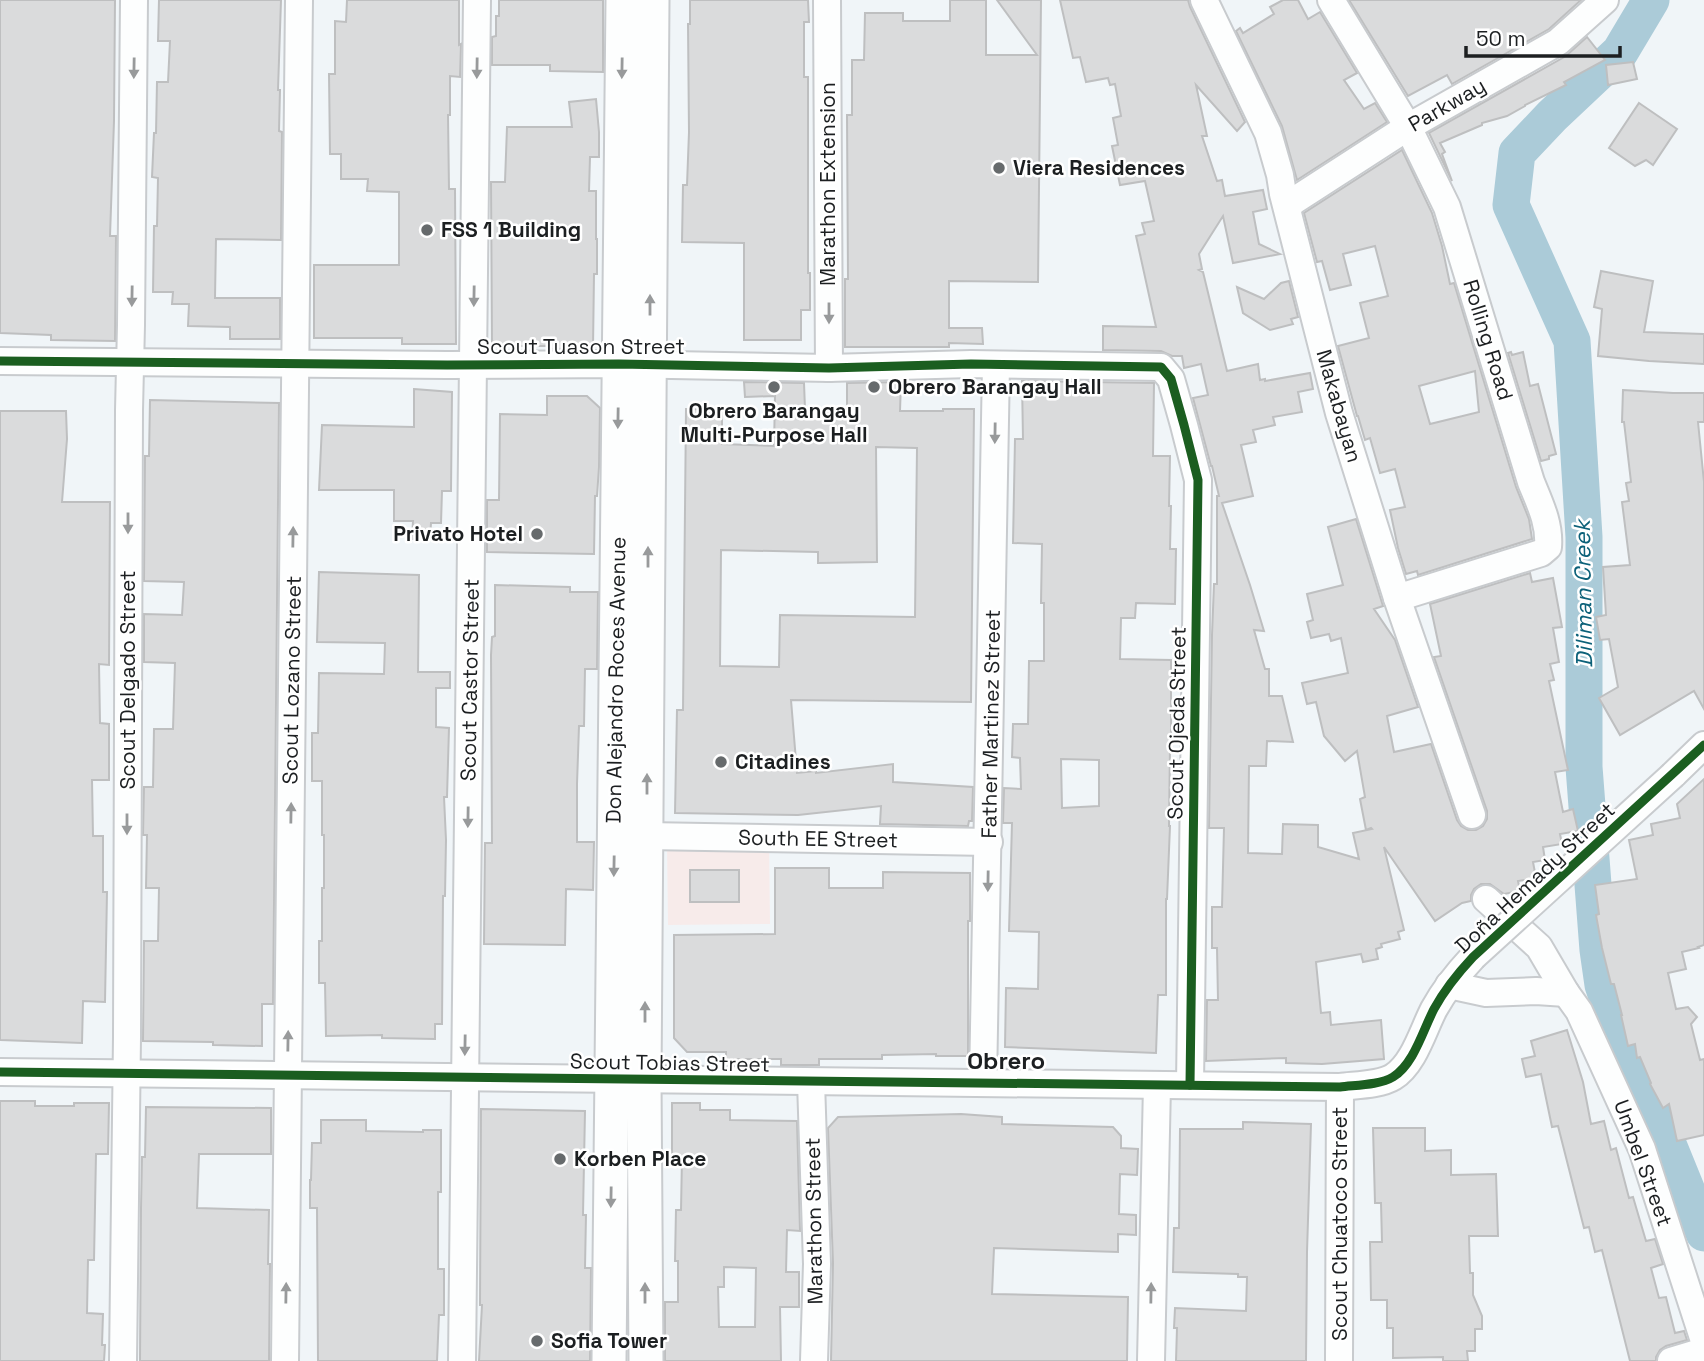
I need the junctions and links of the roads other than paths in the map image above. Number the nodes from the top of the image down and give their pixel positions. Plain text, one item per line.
1 (134, 0) edge
2 (299, 0) edge
3 (477, 0) edge
4 (622, 0) edge
5 (652, 0) edge
6 (827, 0) edge
7 (1204, 0) edge
8 (1331, 0) edge
9 (1605, 0) edge
10 (636, 125) junction
11 (1408, 127) junction
12 (1287, 209) junction
13 (0, 361) edge
14 (130, 362) junction
15 (295, 363) junction
16 (634, 364) junction
17 (473, 365) junction
18 (996, 365) junction
19 (1161, 367) joint
20 (829, 368) junction
21 (1397, 598) junction
22 (1704, 745) edge
23 (1472, 815) dead end
24 (646, 836) junction
25 (989, 842) junction
26 (1486, 899) dead end
27 (1449, 985) junction
28 (1566, 993) junction
29 (0, 1072) edge
30 (126, 1073) junction
31 (288, 1075) junction
32 (465, 1078) junction
33 (612, 1079) junction
34 (644, 1080) junction
35 (811, 1082) junction
36 (983, 1083) junction
37 (1157, 1085) junction
38 (1190, 1085) junction
39 (1340, 1087) junction
40 (1704, 1341) edge
41 (1704, 1351) edge
42 (122, 1361) edge
43 (285, 1361) edge
44 (462, 1361) edge
45 (609, 1361) edge
46 (646, 1361) edge
47 (814, 1361) edge
48 (1151, 1361) edge
49 (1339, 1361) edge
50 (1671, 1361) edge

1 -> 14 street, Scout Delgado Street
2 - 15 street, Scout Lozano Street
3 -> 17 street, Scout Castor Street
4 -> 10 main road, Don Alejandro Roces Avenue
5 - 10 main road, Don Alejandro Roces Avenue
6 -> 20 street, Marathon Extension
7 - 12 street, Makabayan
8 - 11 street, Rolling Road
9 - 11 street, Parkway
10 - 16 main road, Don Alejandro Roces Avenue
11 - 12 street, Parkway
11 - 21 street, Rolling Road
12 - 21 street, Makabayan
13 - 14 street, Scout Tuason Street
14 - 15 street, Scout Tuason Street
14 -> 30 street, Scout Delgado Street
15 - 17 street, Scout Tuason Street
31 -> 15 street, Scout Lozano Street
16 - 17 street, Scout Tuason Street
16 - 20 street, Scout Tuason Street
24 -> 16 main road, Don Alejandro Roces Avenue
16 -> 33 main road, Don Alejandro Roces Avenue
17 -> 32 street, Scout Castor Street
18 - 19 street, Scout Tuason Street
18 - 20 street, Scout Tuason Street
18 -> 25 street, Father Martinez Street
19 - 38 street, Scout Ojeda Street
21 - 23 street, Makabayan
22 - 27 street, Doña Hemady Street, bridge
24 - 25 street, South EE Street
34 -> 24 main road, Don Alejandro Roces Avenue
25 -> 36 street, Father Martinez Street
26 - 28 street, Umbel Street
27 - 28 street
27 - 39 street, Doña Hemady Street
28 - 40 street, Umbel Street
29 - 30 street, Scout Tobias Street
30 - 31 street, Scout Tobias Street
30 - 42 street, Scout Delgado Street
31 - 32 street, Scout Tobias Street
43 -> 31 street, Scout Lozano Street
32 - 33 street, Scout Tobias Street
32 - 44 street, Scout Castor Street
33 - 34 street, Scout Tobias Street
33 -> 45 main road, Don Alejandro Roces Avenue
34 - 35 street, Scout Tobias Street
46 -> 34 main road, Don Alejandro Roces Avenue
35 - 36 street, Scout Tobias Street
35 - 47 street, Marathon Street
36 - 37 street, Scout Tobias Street
37 - 38 street, Scout Tobias Street
48 -> 37 street
38 - 39 street, Scout Tobias Street
39 - 49 street, Scout Chuatoco Street
41 - 50 street

